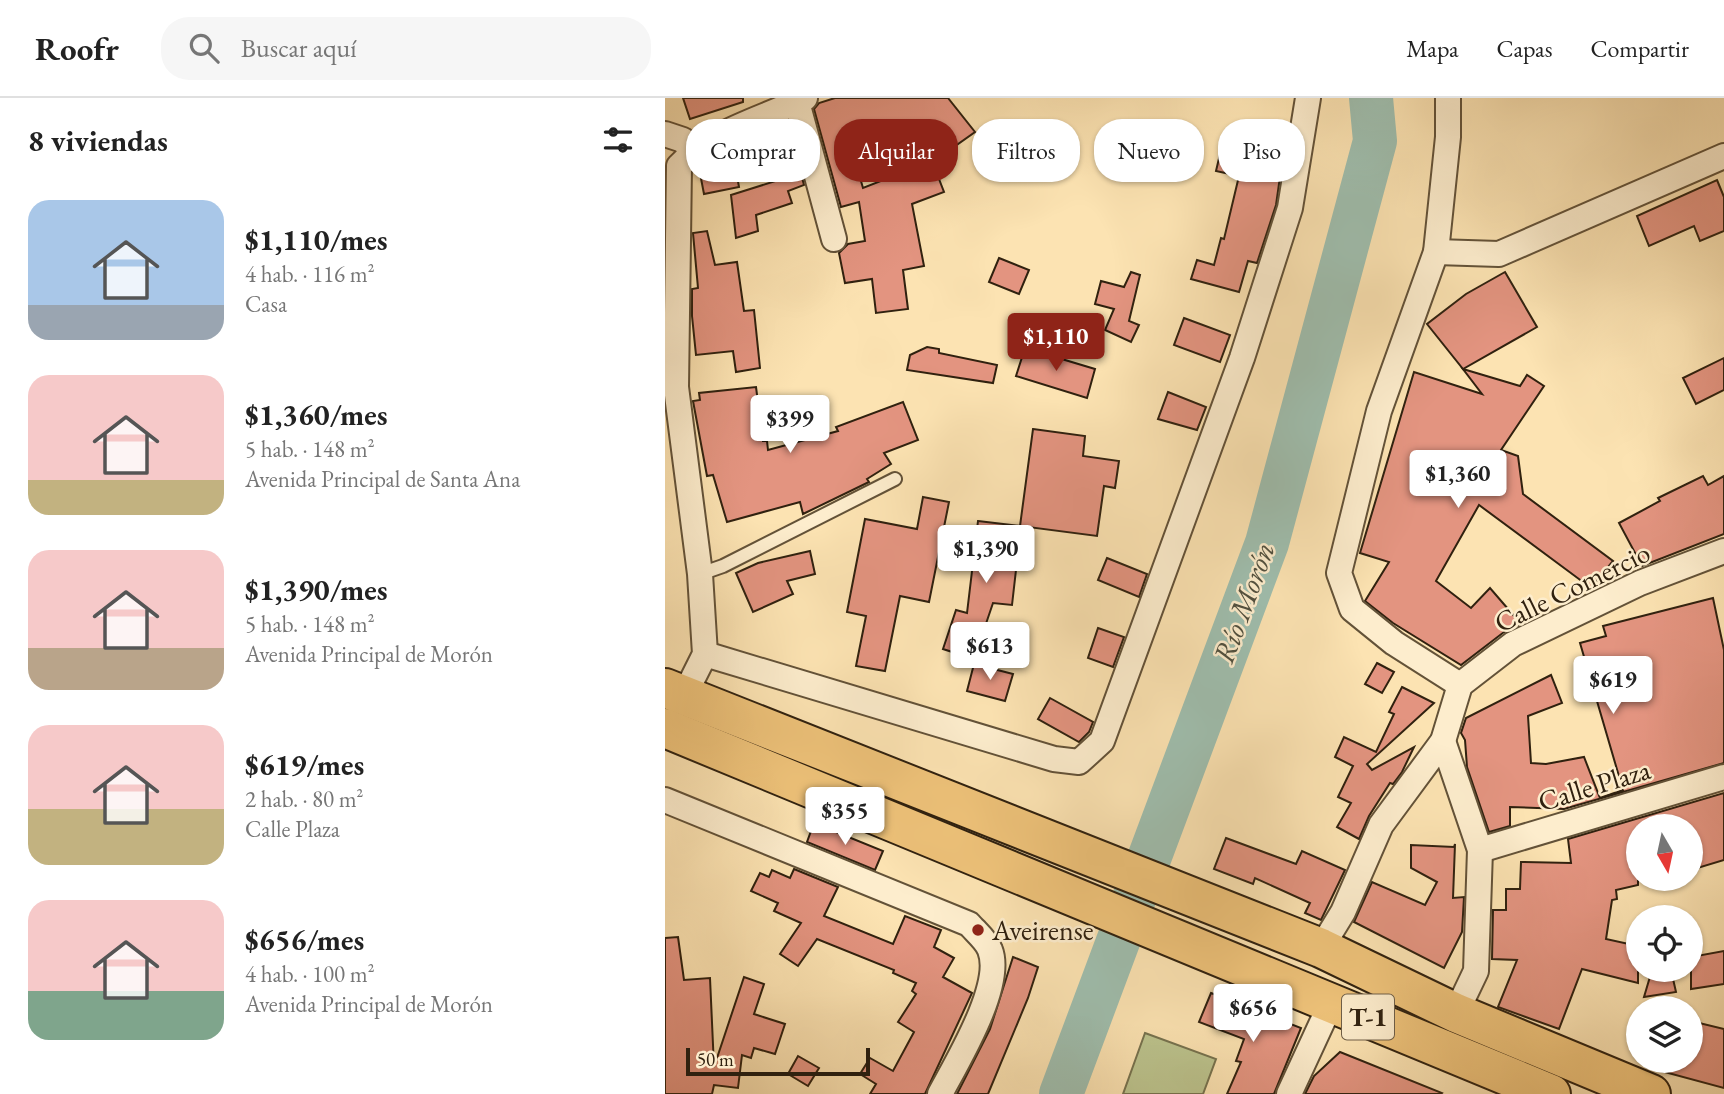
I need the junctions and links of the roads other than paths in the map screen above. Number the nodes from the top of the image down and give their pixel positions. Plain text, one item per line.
1 (1308, 98) edge
2 (1448, 98) edge
3 (801, 100) edge
4 (756, 119) edge
5 (665, 134) edge
6 (686, 144) edge
7 (1724, 156) edge
8 (686, 159) edge
9 (834, 239) dead end
10 (1436, 252) junction
11 (671, 388) edge
12 (895, 479) dead end
13 (1724, 551) edge
14 (700, 574) junction
15 (705, 654) junction
16 (1460, 685) junction
17 (675, 691) edge
18 (665, 728) edge
19 (1443, 741) junction
20 (1724, 777) edge
21 (665, 800) edge
22 (1481, 850) junction
23 (1321, 948) junction
24 (1332, 1001) junction
25 (1456, 1013) junction
26 (940, 1094) edge
27 (1289, 1094) edge
28 (1551, 1094) edge
29 (1651, 1094) edge

1 - 15 street
2 - 10 street
3 - 4 street
3 - 9 street
5 - 6 street
7 - 10 street
8 - 11 street
10 - 16 street
11 - 14 street
12 - 14 lane
13 - 16 street, Calle Comercio
14 - 15 street
15 - 17 street
16 - 19 street
17 - 23 main road, T-1
18 - 24 main road, T-1
19 - 22 street
19 - 23 street
20 - 22 street, Calle Plaza
21 - 26 street
22 - 25 street
23 - 25 main road, T-1
24 - 27 street
24 - 28 main road, T-1
25 - 29 main road, T-1

